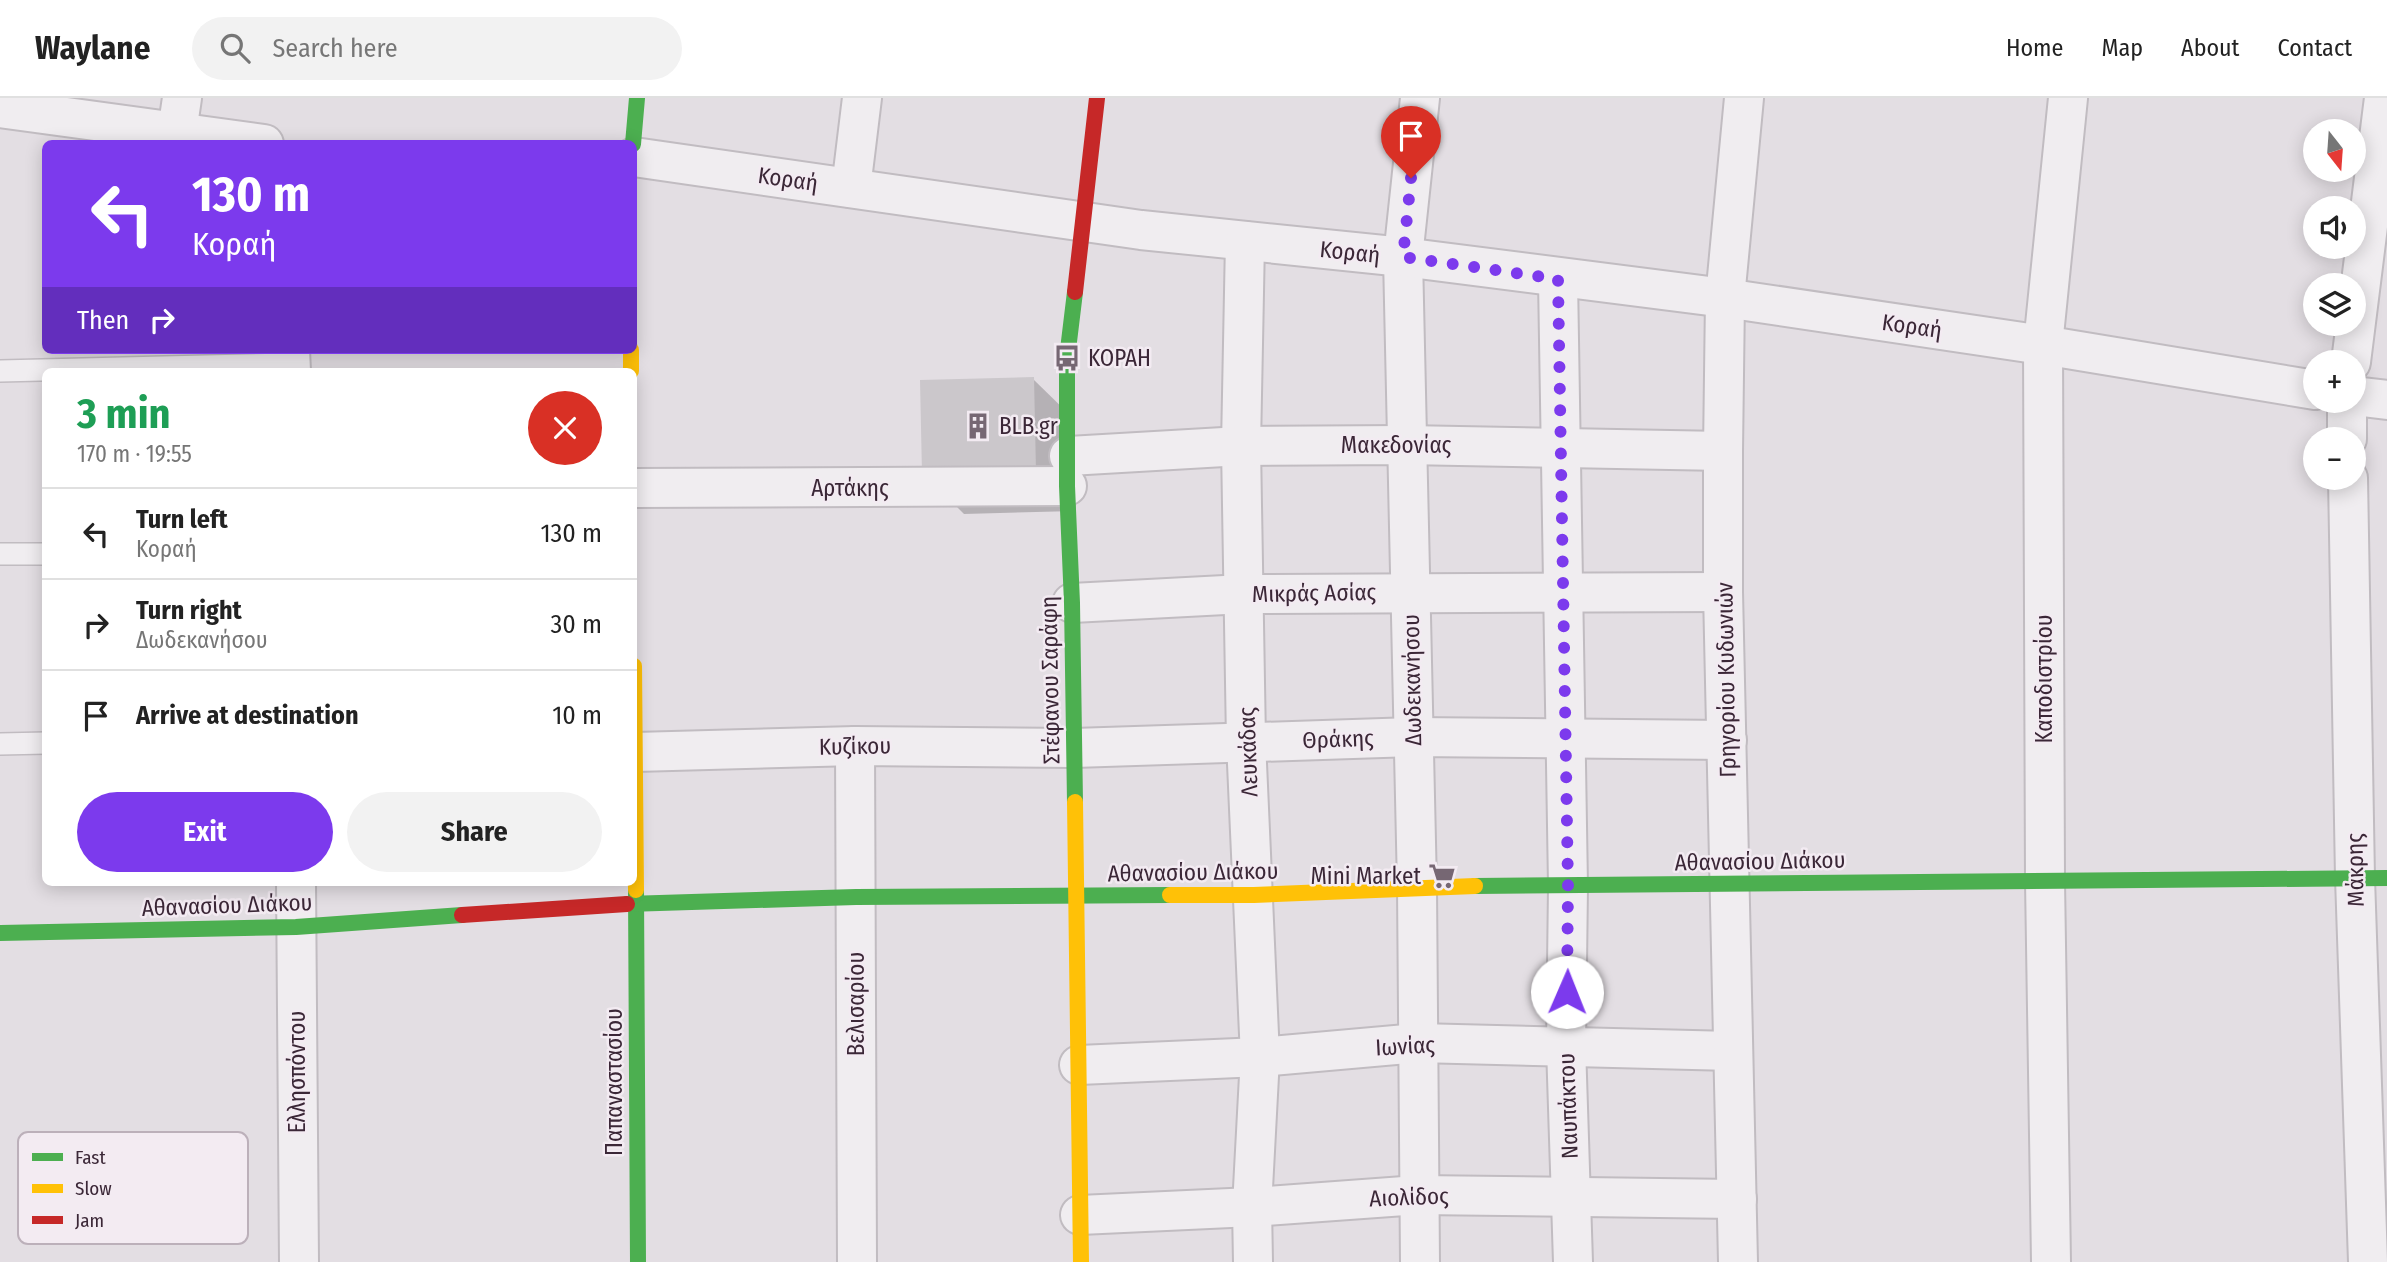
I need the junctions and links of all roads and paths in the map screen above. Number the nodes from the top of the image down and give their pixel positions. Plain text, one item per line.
1 (637, 98) edge
2 (862, 98) edge
3 (1097, 98) edge
4 (1420, 98) edge
5 (1744, 98) edge
6 (2068, 98) edge
7 (2385, 98) edge
8 (0, 108) edge
9 (180, 115) edge
10 (252, 140) edge
11 (633, 140) edge
12 (637, 157) edge
13 (851, 188) junction
14 (1082, 222) junction
15 (1245, 241) junction
16 (1403, 257) junction
17 (1558, 279) junction
18 (1725, 299) junction
19 (2043, 345) junction
20 (2353, 350) edge
21 (290, 362) edge
22 (72, 368) edge
23 (42, 369) edge
24 (0, 370) edge
25 (2303, 388) edge
26 (2366, 397) edge
27 (2387, 400) edge
28 (1406, 445) junction
29 (1241, 446) junction
30 (1560, 447) junction
31 (1723, 451) junction
32 (1068, 471) junction
33 (637, 488) edge
34 (2349, 490) edge
35 (0, 554) edge
36 (42, 554) edge
37 (1563, 591) junction
38 (1409, 592) junction
39 (1723, 592) junction
40 (1244, 594) junction
41 (1072, 603) junction
42 (1413, 737) junction
43 (1565, 739) junction
44 (1727, 740) junction
45 (1246, 741) junction
46 (42, 743) edge
47 (0, 744) edge
48 (855, 746) junction
49 (1074, 748) junction
50 (637, 751) edge
51 (2371, 878) edge
52 (2045, 881) junction
53 (1729, 884) junction
54 (296, 886) edge
55 (636, 886) edge
56 (1568, 886) junction
57 (1417, 887) junction
58 (1254, 895) junction
59 (1076, 896) junction
60 (856, 897) junction
61 (636, 902) junction
62 (296, 927) junction
63 (0, 933) edge
64 (1418, 1043) junction
65 (1566, 1046) junction
66 (1732, 1051) junction
67 (1259, 1057) junction
68 (1079, 1065) junction
69 (1418, 1195) junction
70 (1572, 1196) junction
71 (1737, 1199) junction
72 (1252, 1207) junction
73 (1080, 1215) junction
74 (299, 1262) edge
75 (638, 1262) edge
76 (857, 1262) edge
77 (1082, 1262) edge
78 (1253, 1262) edge
79 (1420, 1262) edge
80 (1573, 1262) edge
81 (1738, 1262) edge
82 (2051, 1262) edge
83 (2368, 1262) edge

1 - 11 street
2 - 13 street
3 - 14 street, Στέφανου Σαράφη
4 - 16 street, Δωδεκανήσου
5 - 18 street, Γρηγορίου Κυδωνιών
6 - 19 street, Καποδιστρίου
7 - 20 street
8 - 9 street
9 - 10 street
12 - 13 street, Κοραή
13 - 14 street, Κοραή
14 - 15 street, Κοραή
14 - 32 street, Στέφανου Σαράφη
15 - 16 street, Κοραή
15 - 29 street, Λευκάδας
16 - 17 street, Κοραή
16 - 28 street, Δωδεκανήσου
17 - 18 street, Κοραή
17 - 30 street, Ναυπάκτου
18 - 19 street, Κοραή
18 - 31 street, Γρηγορίου Κυδωνιών
19 - 25 street, Κοραή
19 - 52 street, Καποδιστρίου
21 - 22 lane
23 - 24 lane
26 - 27 street
28 - 29 street, Μακεδονίας
28 - 30 street, Μακεδονίας
28 - 38 street, Δωδεκανήσου
29 - 32 street, Μακεδονίας
29 - 40 street, Λευκάδας
30 - 31 street, Μακεδονίας
30 - 37 street, Ναυπάκτου
31 - 39 street, Γρηγορίου Κυδωνιών
32 - 33 street, Αρτάκης
32 - 41 street, Στέφανου Σαράφη
34 - 51 street, Μάκρης
35 - 36 lane
37 - 38 street, Μικράς Ασίας
37 - 39 street, Μικράς Ασίας
37 - 43 street, Ναυπάκτου
38 - 40 street, Μικράς Ασίας
38 - 42 street, Δωδεκανήσου
39 - 44 street, Γρηγορίου Κυδωνιών
40 - 41 street, Μικράς Ασίας
40 - 45 street, Λευκάδας
41 - 49 street, Στέφανου Σαράφη
42 - 43 street, Θράκης
42 - 45 street, Θράκης
42 - 57 street, Δωδεκανήσου
43 - 44 street, Θράκης
43 - 56 street, Ναυπάκτου
44 - 53 street, Γρηγορίου Κυδωνιών
45 - 49 street, Θράκης
45 - 58 street, Λευκάδας
46 - 47 lane
48 - 49 street, Κυζίκου
48 - 50 street, Κυζίκου
48 - 60 street, Βελισαρίου
49 - 59 street, Στέφανου Σαράφη
51 - 52 street, Αθανασίου Διάκου
51 - 83 street, Μάκρης
52 - 53 street, Αθανασίου Διάκου
52 - 82 street, Καποδιστρίου
53 - 56 street, Αθανασίου Διάκου
53 - 66 street, Γρηγορίου Κυδωνιών
54 - 62 street, Ελλησπόντου
55 - 61 street, Παπαναστασίου
56 - 57 street, Αθανασίου Διάκου
56 - 65 street, Ναυπάκτου
57 - 58 street, Αθανασίου Διάκου
57 - 64 street, Δωδεκανήσου
58 - 59 street, Αθανασίου Διάκου
58 - 67 street, Λευκάδας
59 - 60 street, Αθανασίου Διάκου
59 - 68 street, Στέφανου Σαράφη
60 - 61 street, Αθανασίου Διάκου
60 - 76 street, Βελισαρίου
61 - 62 street, Αθανασίου Διάκου
61 - 75 street, Παπαναστασίου
62 - 63 street, Αθανασίου Διάκου
62 - 74 street, Ελλησπόντου
64 - 65 street, Ιωνίας
64 - 67 street, Ιωνίας
64 - 69 street, Δωδεκανήσου
65 - 66 street, Ιωνίας
65 - 70 street, Ναυπάκτου
66 - 71 street, Γρηγορίου Κυδωνιών
67 - 68 street, Ιωνίας
67 - 72 street, Λευκάδας
68 - 73 street, Στέφανου Σαράφη
69 - 70 street, Αιολίδος
69 - 72 street, Αιολίδος
69 - 79 street, Δωδεκανήσου
70 - 71 street, Αιολίδος
70 - 80 street, Ναυπάκτου
71 - 81 street, Γρηγορίου Κυδωνιών
72 - 73 street, Αιολίδος
72 - 78 street, Λευκάδας
73 - 77 street, Στέφανου Σαράφη

